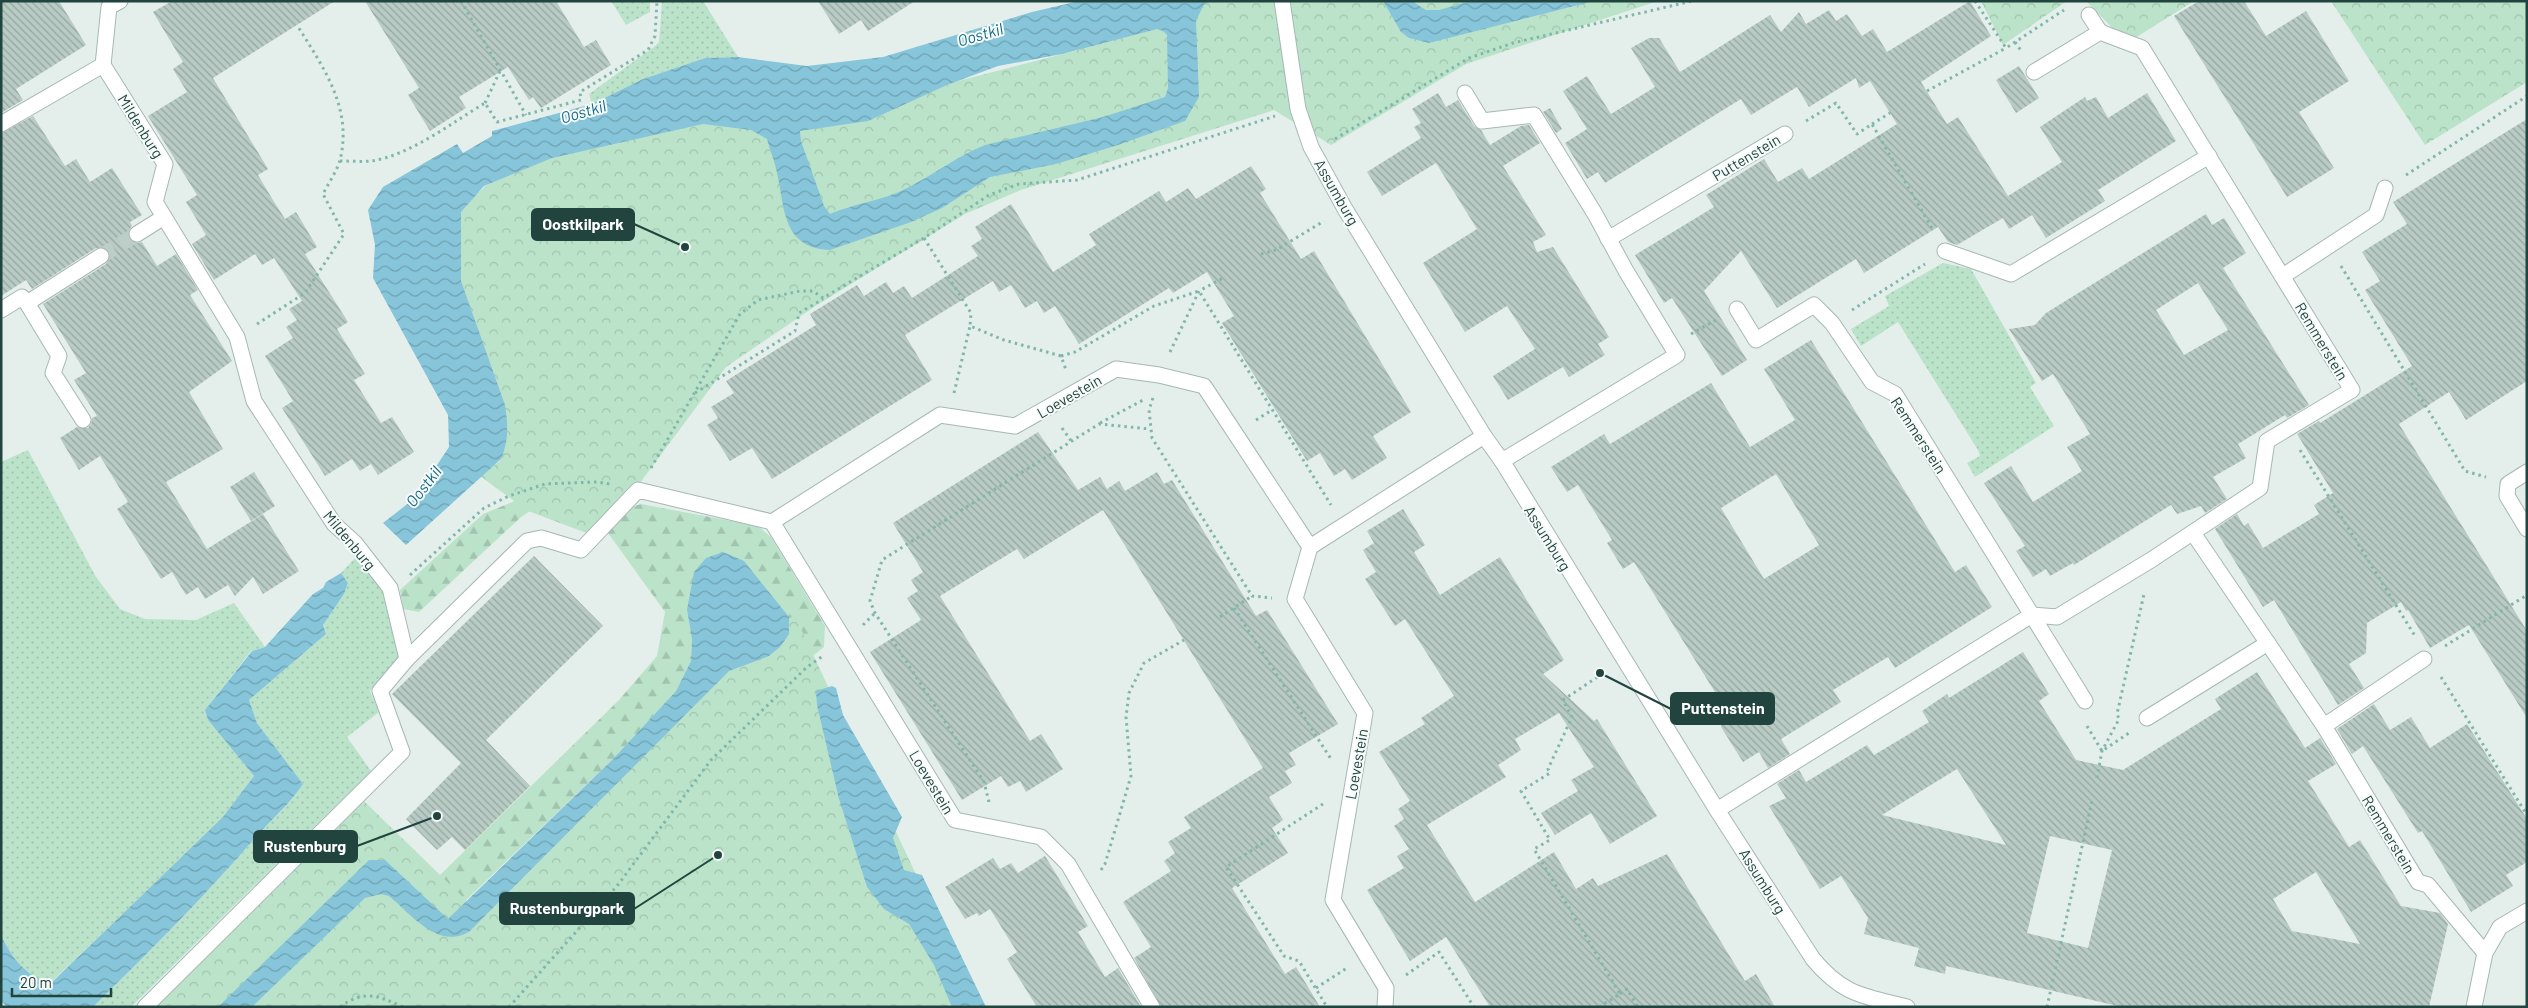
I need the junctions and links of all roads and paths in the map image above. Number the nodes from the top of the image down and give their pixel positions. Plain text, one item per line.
1 (120, 1) edge
2 (461, 1) edge
3 (657, 1) edge
4 (1282, 1) edge
5 (1692, 1) edge
6 (1975, 1) edge
7 (2070, 6) dead end
8 (2089, 15) dead end
9 (297, 25) dead end
10 (2100, 32) junction
11 (2006, 48) junction
12 (102, 65) junction
13 (501, 69) junction
14 (2034, 72) dead end
15 (1927, 91) dead end
16 (1465, 93) dead end
17 (2527, 96) edge
18 (486, 103) junction
19 (1890, 113) dead end
20 (526, 115) junction
21 (1277, 122) dead end
22 (1, 124) edge
23 (1872, 124) junction
24 (1784, 134) joint
25 (1312, 147) junction
26 (2209, 156) junction
27 (340, 161) junction
28 (2385, 188) joint
29 (1345, 209) junction
30 (164, 218) junction
31 (138, 234) tunnel mouth
32 (924, 238) junction
33 (1608, 239) junction
34 (2329, 246) junction
35 (1945, 251) junction
36 (1261, 254) dead end
37 (101, 256) tunnel mouth
38 (1225, 276) dead end
39 (2283, 276) junction
40 (823, 298) junction
41 (26, 303) junction
42 (1737, 309) joint
43 (1, 310) edge
44 (1832, 323) junction
45 (970, 326) junction
46 (237, 337) junction
47 (1671, 346) junction
48 (1159, 374) junction
49 (1073, 392) junction
50 (694, 393) junction
51 (949, 416) junction
52 (83, 420) dead end
53 (1100, 424) junction
54 (2287, 428) junction
55 (1150, 429) junction
56 (1484, 436) junction
57 (1502, 461) junction
58 (2527, 472) edge
59 (2508, 484) junction
60 (638, 490) junction
61 (772, 522) junction
62 (2527, 529) edge
63 (2193, 533) junction
64 (1310, 547) junction
65 (2151, 560) junction
66 (390, 588) junction
67 (2527, 595) edge
68 (1252, 596) junction
69 (1295, 599) junction
70 (1234, 608) junction
71 (2032, 615) junction
72 (1220, 617) dead end
73 (1184, 640) dead end
74 (846, 641) junction
75 (2268, 642) junction
76 (407, 658) junction
77 (2426, 658) junction
78 (1624, 660) junction
79 (2086, 701) joint
80 (2147, 718) joint
81 (2324, 726) junction
82 (2102, 751) junction
83 (1356, 768) junction
84 (2098, 778) dead end
85 (1353, 785) junction
86 (2092, 801) dead end
87 (1717, 810) junction
88 (2527, 814) edge
89 (999, 829) junction
90 (1085, 891) junction
91 (2527, 911) edge
92 (2485, 953) junction
93 (1366, 955) junction
94 (1316, 988) junction
95 (1386, 988) junction
96 (1620, 994) junction
97 (1853, 1001) edge
98 (146, 1007) edge
99 (340, 1007) edge
100 (403, 1007) edge
101 (509, 1007) edge
102 (1152, 1007) edge
103 (1327, 1007) edge
104 (1384, 1007) edge
105 (1474, 1007) edge
106 (1599, 1007) edge
107 (1638, 1007) edge
108 (1907, 1007) edge
109 (2047, 1007) edge
110 (2474, 1007) edge

1 - 12 street
2 - 13 path
3 - 20 path
4 - 25 street, Assumburg
5 - 25 path
6 - 11 path
7 - 11 path
8 - 10 street
9 - 27 path
10 - 14 street
10 - 26 street, Remmerstein
11 - 15 path
12 - 22 street
12 - 30 street, Mildenburg
13 - 18 path
13 - 20 path
16 - 33 street
17 - 28 path
18 - 20 path
18 - 27 path
19 - 23 path, Puttenstein
21 - 32 path
23 - 24 path, Puttenstein
23 - 35 path
24 - 33 street, Puttenstein
25 - 29 street, Assumburg
26 - 35 street
26 - 39 street, Remmerstein
27 - 46 path
28 - 34 street
29 - 36 path
29 - 56 street, Assumburg
30 - 31 street
30 - 46 street, Mildenburg
32 - 40 path
32 - 45 path
33 - 47 street
34 - 39 street
34 - 59 path
35 - 44 path
37 - 41 street
38 - 48 path
39 - 54 street, Remmerstein
40 - 50 path
40 - 50 path
41 - 43 street
41 - 52 street
42 - 44 street, Remmerstein
42 - 47 path
44 - 71 street, Remmerstein
45 - 49 path
45 - 51 path
46 - 66 street, Mildenburg
47 - 57 street
48 - 49 street, Loevestein
48 - 64 street, Loevestein
49 - 51 street, Loevestein
50 - 60 path
51 - 61 street, Loevestein
53 - 55 path
53 - 55 path
53 - 89 path
54 - 63 street, Remmerstein
54 - 77 path
55 - 68 path
56 - 57 street, Assumburg
56 - 64 street
57 - 78 street, Assumburg
58 - 59 street
59 - 62 street
60 - 61 street
60 - 66 path
60 - 76 street
61 - 74 street, Loevestein
63 - 65 street, Remmerstein
63 - 75 street, Remmerstein
64 - 69 street
65 - 71 street, Remmerstein
65 - 82 path
66 - 76 street
67 - 77 path
68 - 69 path
68 - 70 path
69 - 83 street, Loevestein
70 - 72 path
70 - 83 path
71 - 79 street, Remmerstein
71 - 87 street
73 - 90 path
74 - 89 street, Loevestein
74 - 101 path
75 - 80 street
75 - 81 street, Remmerstein
76 - 98 street
77 - 81 street
77 - 88 path
78 - 87 street, Assumburg
78 - 96 path
79 - 82 path
80 - 82 path
81 - 92 street, Remmerstein
82 - 84 path
83 - 85 street, Loevestein
85 - 93 street, Loevestein
85 - 94 path
86 - 109 path
87 - 97 street, Assumburg
89 - 90 street, Loevestein
90 - 102 street, Loevestein
91 - 92 street
92 - 110 street
93 - 94 path
93 - 95 street, Loevestein
94 - 103 path
95 - 104 street
95 - 105 path
96 - 106 path
96 - 107 path
97 - 108 street, Assumburg
99 - 100 path

